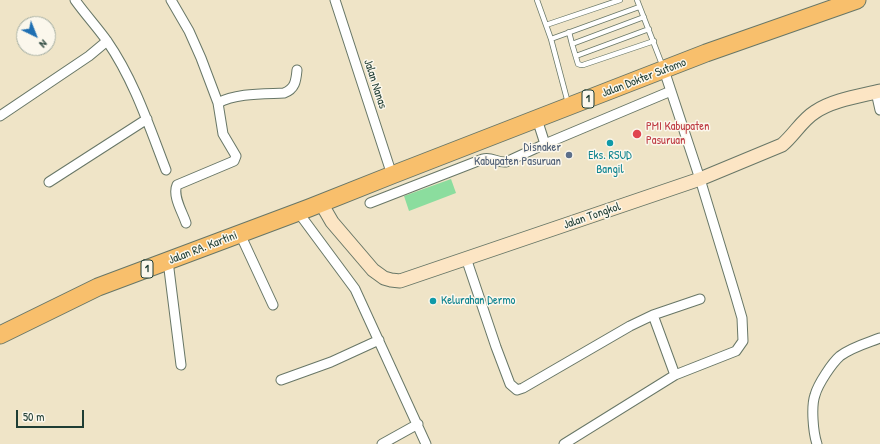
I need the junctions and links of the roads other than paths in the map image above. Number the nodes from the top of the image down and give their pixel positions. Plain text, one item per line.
1 (75, 0) edge
2 (171, 0) edge
3 (335, 0) edge
4 (537, 0) edge
5 (620, 0) edge
6 (637, 0) edge
7 (857, 0) edge
8 (639, 7) junction
9 (644, 17) junction
10 (546, 25) junction
11 (649, 29) junction
12 (568, 32) junction
13 (551, 39) junction
14 (654, 41) junction
15 (108, 42) junction
16 (572, 44) junction
17 (576, 56) junction
18 (297, 70) dead end
19 (664, 70) junction
20 (671, 91) junction
21 (878, 91) edge
22 (222, 101) junction
23 (569, 107) junction
24 (880, 110) edge
25 (0, 116) edge
26 (147, 119) junction
27 (537, 120) junction
28 (545, 144) junction
29 (166, 170) dead end
30 (392, 175) junction
31 (700, 179) junction
32 (49, 182) dead end
33 (370, 203) dead end
34 (308, 208) junction
35 (186, 223) dead end
36 (240, 234) junction
37 (466, 258) junction
38 (168, 261) junction
39 (700, 299) dead end
40 (273, 305) dead end
41 (653, 315) junction
42 (0, 335) edge
43 (880, 338) edge
44 (379, 340) junction
45 (181, 365) dead end
46 (675, 375) junction
47 (281, 380) dead end
48 (418, 424) junction
49 (382, 444) edge
50 (426, 444) edge
51 (564, 444) edge
52 (817, 444) edge

1 - 15 street
2 - 22 street
3 - 30 street, Jalan Nanas
4 - 10 lane
5 - 10 lane
6 - 8 lane
7 - 19 highway, Jalan Dokter Sutomo / 1
8 - 9 lane
8 - 12 lane
9 - 11 lane
9 - 16 lane
10 - 13 lane
11 - 14 lane
11 - 17 lane
12 - 13 lane
12 - 16 lane
13 - 23 lane
14 - 17 lane
14 - 19 lane
15 - 25 street
15 - 26 street
16 - 17 lane
18 - 22 street
19 - 20 street
19 - 23 highway, Jalan Dokter Sutomo / 1
20 - 28 street
20 - 31 street
21 - 24 street
21 - 31 street, Jalan Tongkol
22 - 35 street
23 - 27 highway, Jalan Dokter Sutomo / 1
26 - 29 street
26 - 32 street
27 - 28 street
27 - 30 highway, Jalan Dokter Sutomo / 1
28 - 33 street
30 - 34 highway, Jalan Dokter Sutomo / 1
31 - 37 street, Jalan Tongkol
31 - 46 street
34 - 36 highway, Jalan RA. Kartini / 1
34 - 37 street, Jalan Tongkol
34 - 44 street
36 - 38 highway, Jalan RA. Kartini / 1
36 - 40 street
37 - 41 street
38 - 42 highway, Jalan RA. Kartini / 1
38 - 45 street
39 - 41 street
41 - 46 street
43 - 52 street
44 - 47 street
44 - 48 street
46 - 51 street
48 - 49 street
48 - 50 street

